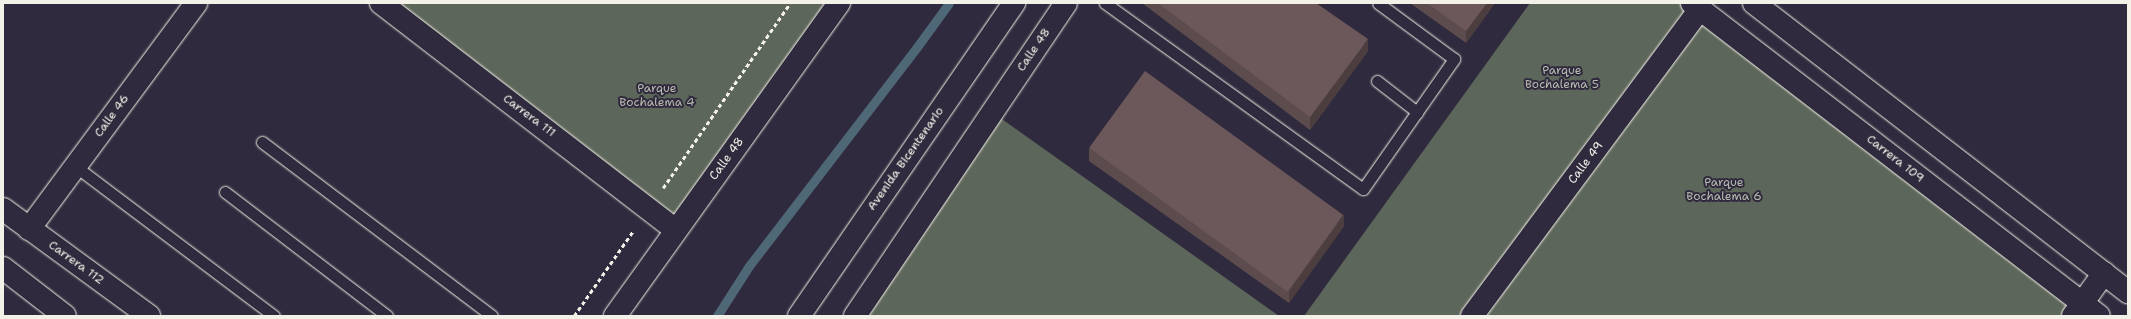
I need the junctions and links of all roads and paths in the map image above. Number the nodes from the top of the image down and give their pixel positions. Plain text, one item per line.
1 (196, 3) edge
2 (381, 3) edge
3 (790, 3) edge
4 (839, 3) edge
5 (1014, 3) edge
6 (1066, 3) edge
7 (1105, 3) edge
8 (1378, 3) edge
9 (1754, 3) edge
10 (1696, 6) edge
11 (1377, 81) dead end
12 (1417, 112) junction
13 (262, 142) dead end
14 (75, 166) junction
15 (225, 192) dead end
16 (649, 208) junction
17 (3, 209) edge
18 (29, 229) junction
19 (676, 230) junction
20 (3, 268) edge
21 (2104, 273) junction
22 (2128, 292) edge
23 (2085, 312) edge
24 (65, 316) edge
25 (149, 316) edge
26 (274, 316) edge
27 (387, 316) edge
28 (492, 316) edge
29 (574, 316) edge
30 (615, 316) edge
31 (798, 316) edge
32 (855, 316) edge
33 (1472, 316) edge

1 - 14 street, Calle 46
2 - 16 street, Carrera 111
3 - 16 path
4 - 19 street, Calle 48
5 - 31 street, Avenida Bicentenario
6 - 32 street, Calle 48
7 - 12 lane
8 - 12 lane
9 - 21 street
10 - 23 street, Carrera 109
10 - 33 street, Calle 49
11 - 12 lane
13 - 28 lane
14 - 18 street, Calle 46
14 - 26 lane
15 - 27 lane
16 - 19 street, Carrera 111
16 - 29 path
17 - 18 street, Carrera 112
18 - 25 street, Carrera 112
19 - 30 street, Calle 48
20 - 24 street
21 - 22 street
21 - 23 street

